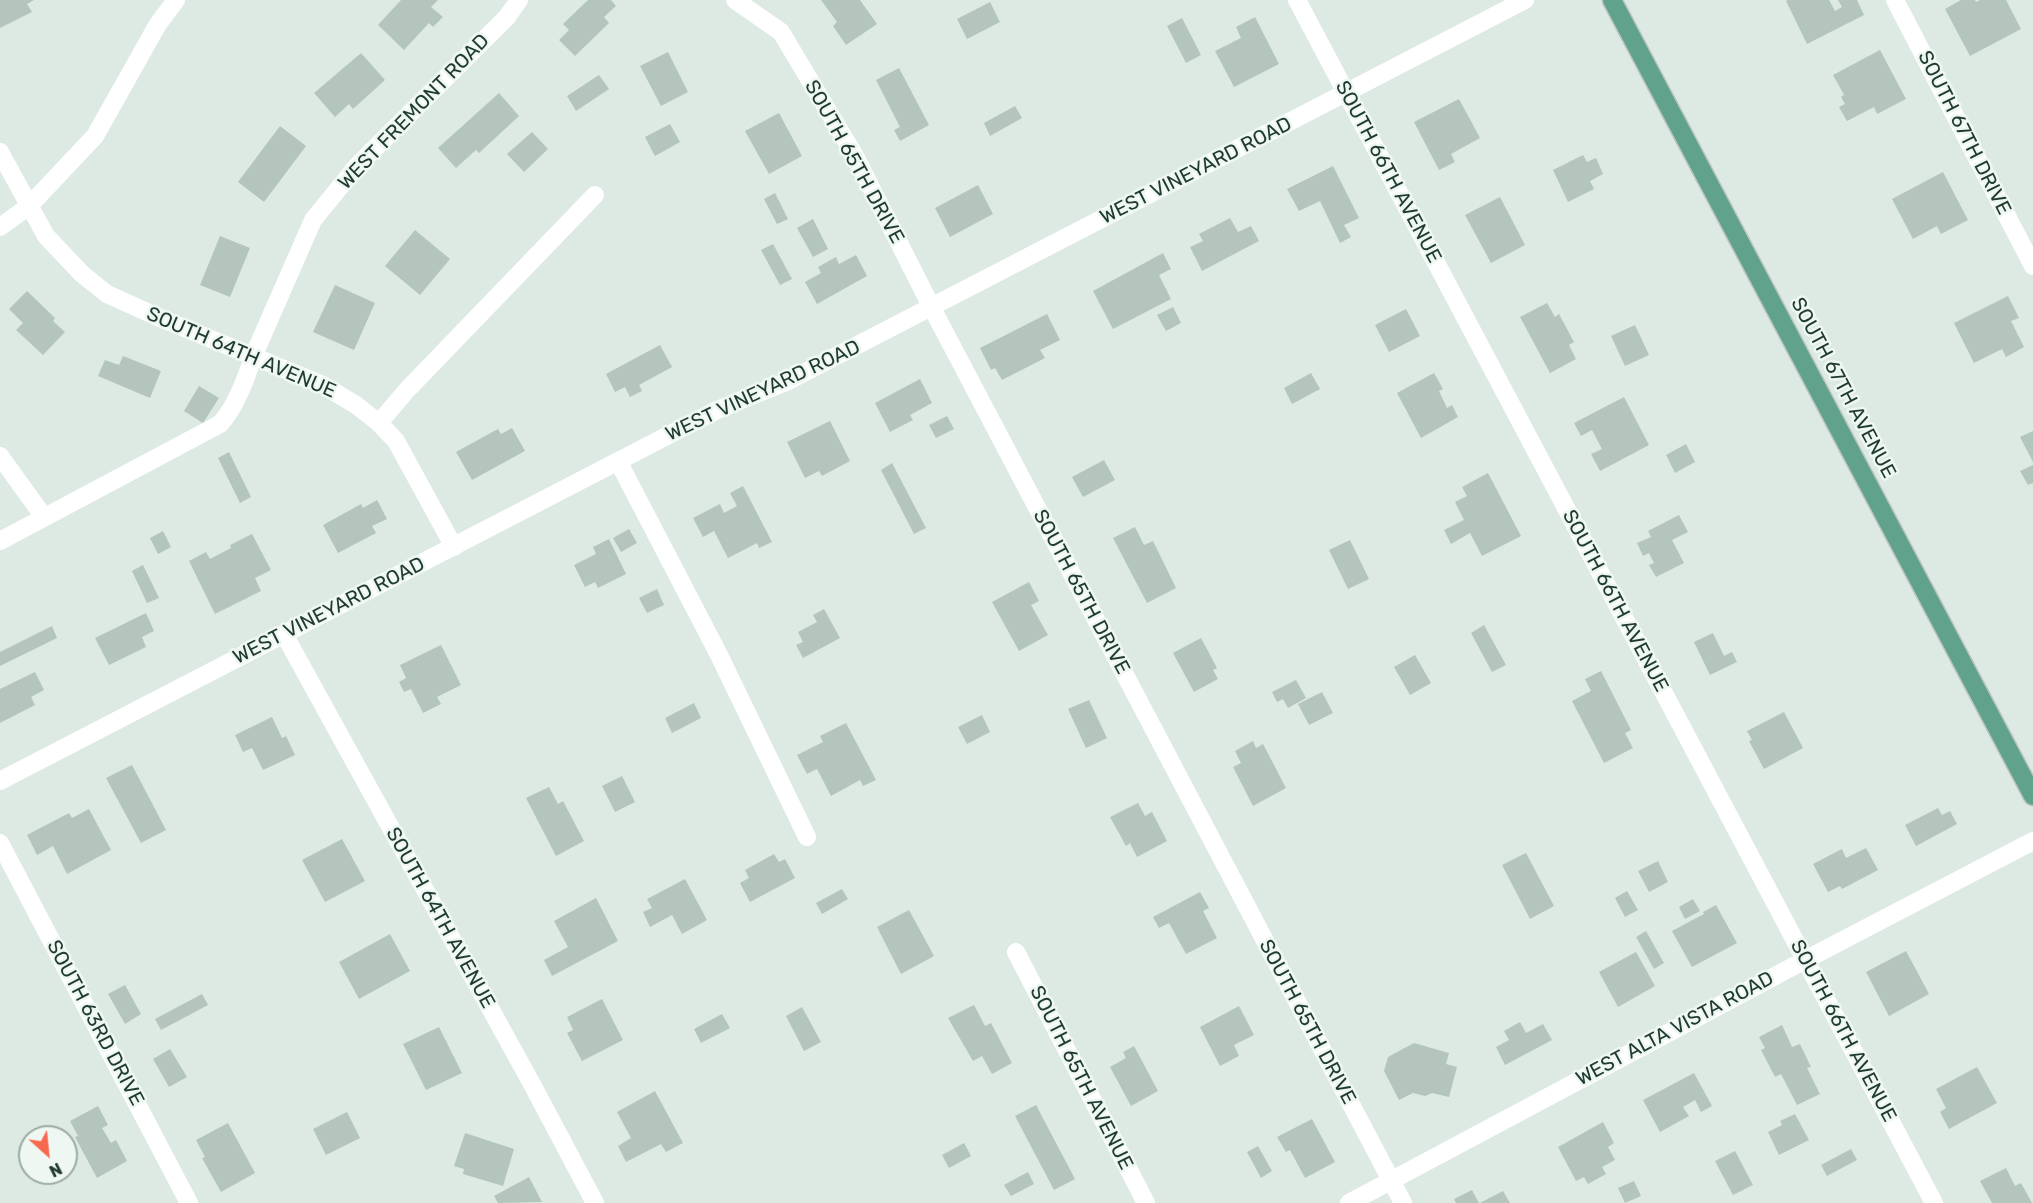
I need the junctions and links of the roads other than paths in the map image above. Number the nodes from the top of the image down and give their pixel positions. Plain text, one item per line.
1 (176, 0) edge
2 (519, 0) edge
3 (735, 0) edge
4 (1297, 0) edge
5 (1525, 0) edge
6 (1612, 0) edge
7 (1895, 0) edge
8 (1347, 93) junction
9 (0, 152) edge
10 (595, 195) dead end
11 (28, 206) junction
12 (0, 227) edge
13 (2033, 266) edge
14 (932, 308) junction
15 (253, 357) junction
16 (379, 423) junction
17 (0, 456) edge
18 (618, 461) junction
19 (44, 517) junction
20 (0, 541) edge
21 (454, 547) junction
22 (284, 634) junction
23 (0, 781) edge
24 (2033, 796) edge
25 (807, 837) dead end
26 (2033, 841) edge
27 (0, 843) edge
28 (1016, 952) dead end
29 (1804, 960) junction
30 (1392, 1182) junction
31 (189, 1203) edge
32 (595, 1203) edge
33 (1146, 1203) edge
34 (1349, 1203) edge
35 (1403, 1203) edge
36 (1934, 1203) edge

1 - 11 street
2 - 15 street, WEST FREMONT ROAD
3 - 14 street, SOUTH 65TH DRIVE
4 - 8 street, SOUTH 66TH AVENUE
5 - 8 street, WEST VINEYARD ROAD
6 - 24 main road, SOUTH 67TH AVENUE
7 - 13 street, SOUTH 67TH DRIVE
8 - 14 street, WEST VINEYARD ROAD
8 - 29 street, SOUTH 66TH AVENUE
9 - 11 street, SOUTH 64TH AVENUE
10 - 16 street
11 - 12 street
11 - 15 street, SOUTH 64TH AVENUE
14 - 18 street, WEST VINEYARD ROAD
14 - 30 street, SOUTH 65TH DRIVE
15 - 16 street, SOUTH 64TH AVENUE
15 - 19 street, WEST FREMONT ROAD
16 - 21 street, SOUTH 64TH AVENUE
17 - 19 street
18 - 21 street, WEST VINEYARD ROAD
18 - 25 street
19 - 20 street, WEST FREMONT ROAD
21 - 22 street, WEST VINEYARD ROAD
22 - 23 street, WEST VINEYARD ROAD
22 - 32 street, SOUTH 64TH AVENUE
26 - 29 street, WEST ALTA VISTA ROAD
27 - 31 street, SOUTH 63RD DRIVE
28 - 33 street, SOUTH 65TH AVENUE
29 - 30 street, WEST ALTA VISTA ROAD
29 - 36 street, SOUTH 66TH AVENUE
30 - 34 street, WEST ALTA VISTA ROAD
30 - 35 street, SOUTH 65TH DRIVE

